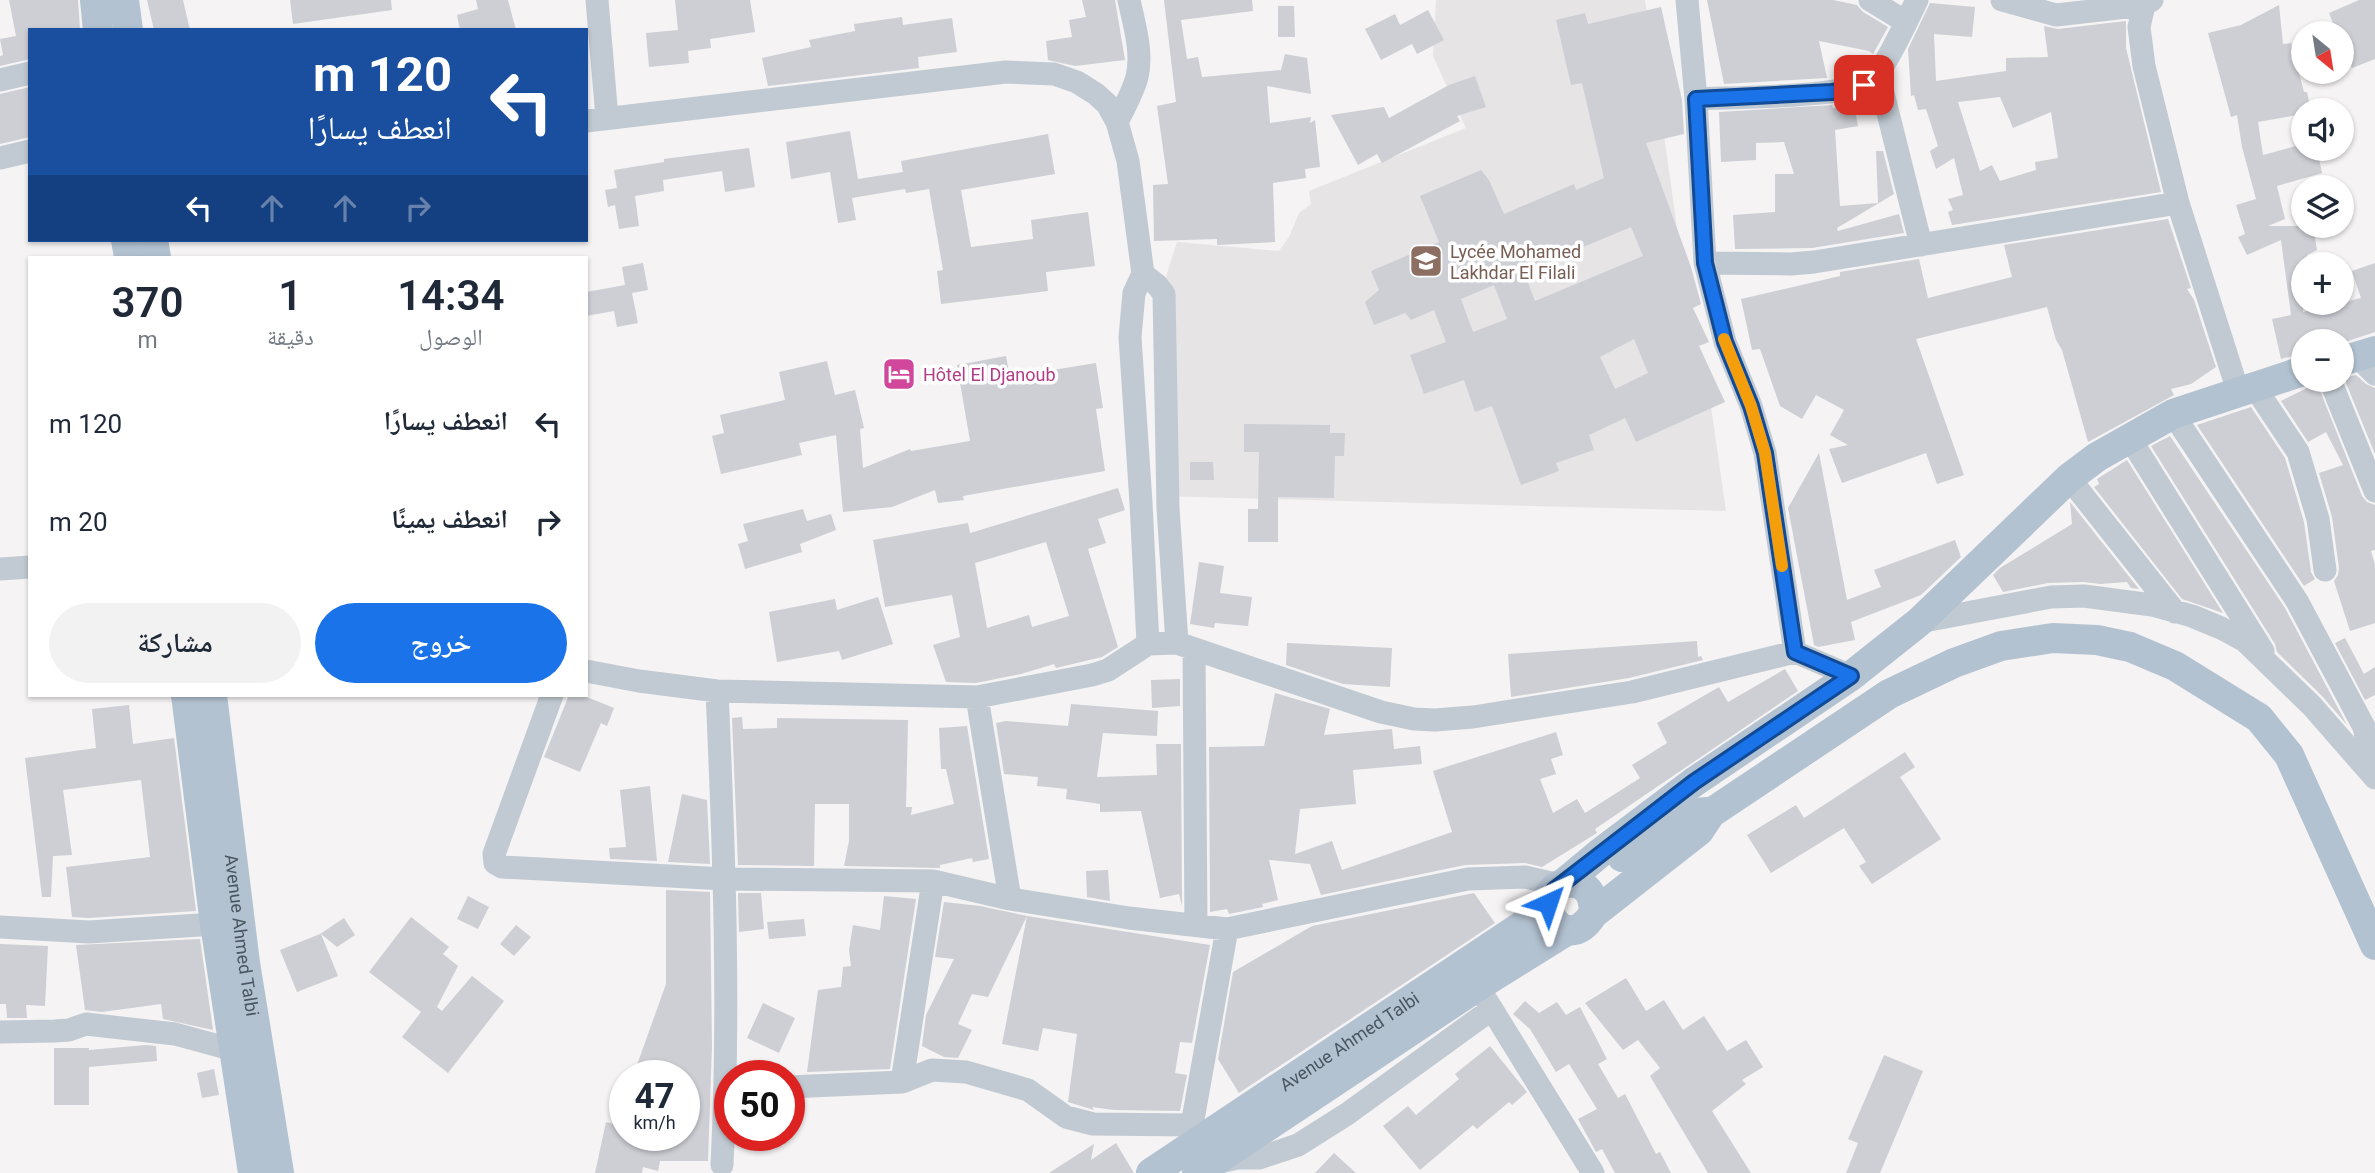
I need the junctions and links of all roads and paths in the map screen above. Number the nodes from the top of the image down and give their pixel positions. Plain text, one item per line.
1 (95, 0) edge
2 (124, 0) edge
3 (597, 0) edge
4 (1129, 0) edge
5 (1686, 0) edge
6 (1870, 0) edge
7 (1917, 0) edge
8 (2002, 0) edge
9 (2148, 3) edge
10 (1906, 22) junction
11 (98, 28) edge
12 (128, 28) edge
13 (28, 73) edge
14 (1878, 73) junction
15 (0, 80) edge
16 (1696, 99) junction
17 (596, 120) edge
18 (1118, 122) junction
19 (28, 151) edge
20 (0, 158) edge
21 (2178, 203) junction
22 (1921, 245) junction
23 (1705, 263) junction
24 (1143, 274) junction
25 (2291, 375) edge
26 (2246, 389) junction
27 (2335, 392) edge
28 (2173, 414) junction
29 (2129, 437) junction
30 (2069, 478) junction
31 (2375, 491) edge
32 (28, 567) edge
33 (0, 569) edge
34 (2325, 569) dead end
35 (2175, 611) junction
36 (1919, 622) junction
37 (1147, 644) junction
38 (1185, 646) junction
39 (1795, 652) junction
40 (2271, 667) junction
41 (588, 671) edge
42 (1851, 676) junction
43 (717, 691) junction
44 (186, 697) edge
45 (212, 697) edge
46 (551, 697) edge
47 (977, 697) junction
48 (2372, 774) edge
49 (1710, 813) junction
50 (725, 879) junction
51 (933, 881) junction
52 (1010, 899) junction
53 (1561, 899) junction
54 (215, 924) junction
55 (1196, 925) junction
56 (0, 927) edge
57 (1227, 929) junction
58 (2375, 944) edge
59 (1485, 997) junction
60 (0, 1032) edge
61 (234, 1050) junction
62 (728, 1060) edge
63 (260, 1063) junction
64 (902, 1082) junction
65 (805, 1086) edge
66 (1200, 1150) edge
67 (723, 1151) edge
68 (722, 1165) dead end
69 (253, 1173) edge
70 (279, 1173) edge
71 (1151, 1173) edge
72 (1592, 1173) edge

1 - 11 main road
2 - 12 main road
3 - 17 street
4 - 18 street
5 - 16 street
6 - 10 street
7 - 10 street
8 - 9 street
9 - 21 street
10 - 14 street
13 - 15 street
14 - 16 street
14 - 22 street
16 - 23 street
17 - 18 street
18 - 24 street
19 - 20 street
21 - 22 street
21 - 26 street
22 - 23 street
23 - 39 street
24 - 37 street
24 - 38 street
25 - 26 main road
26 - 28 main road
26 - 34 street
27 - 31 street
28 - 29 main road
28 - 48 street
29 - 30 main road
29 - 40 street
30 - 35 street
30 - 36 main road
32 - 33 street
35 - 36 street
35 - 40 street
36 - 42 main road
37 - 38 street
37 - 47 street
38 - 39 street
38 - 55 street
39 - 42 street
40 - 48 street
41 - 43 street
42 - 53 main road
43 - 47 street
43 - 50 street
44 - 54 main road
45 - 63 main road, Avenue Ahmed Talbi
46 - 50 street
47 - 52 street
49 - 53 main road
49 - 53 main road
49 - 58 main road
50 - 51 street
50 - 62 street
51 - 52 street
51 - 64 street
52 - 55 street
53 - 57 street
53 - 59 main road
53 - 66 main road, Avenue Ahmed Talbi
54 - 56 street
54 - 61 main road
55 - 57 street
57 - 66 street
59 - 66 main road
59 - 72 street
60 - 61 street
61 - 63 street
61 - 69 main road
63 - 70 main road, Avenue Ahmed Talbi
64 - 65 street
64 - 66 street
66 - 71 main road, Avenue Ahmed Talbi
67 - 68 street

